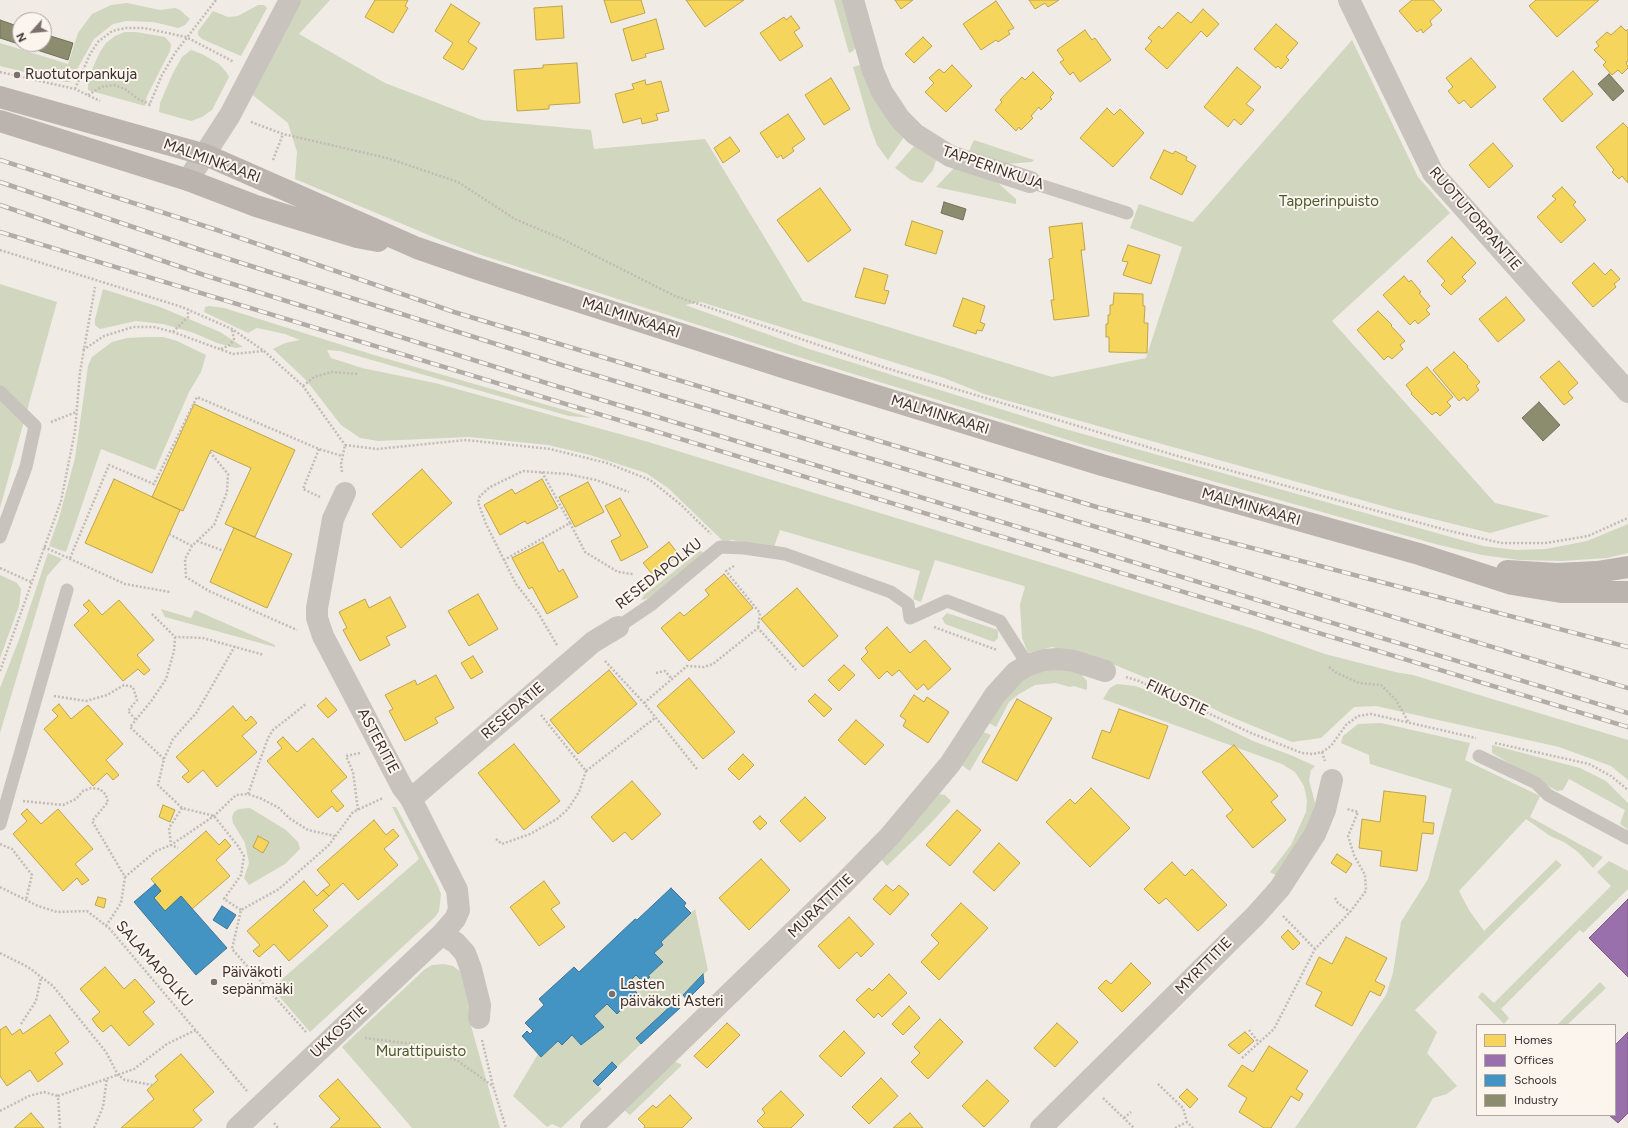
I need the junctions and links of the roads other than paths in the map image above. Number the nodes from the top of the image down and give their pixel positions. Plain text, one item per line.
1 (290, 0) edge
2 (853, 0) edge
3 (1349, 0) edge
4 (0, 96) edge
5 (0, 121) edge
6 (206, 156) junction
7 (188, 180) junction
8 (1030, 182) joint
9 (1127, 213) dead end
10 (417, 248) junction
11 (0, 392) edge
12 (1628, 392) edge
13 (346, 493) road end
14 (0, 537) edge
15 (1628, 567) edge
16 (1468, 569) junction
17 (67, 590) dead end
18 (1628, 592) edge
19 (618, 627) joint
20 (1028, 665) junction
21 (1105, 671) road end
22 (1479, 756) dead end
23 (1332, 780) dead end
24 (411, 799) junction
25 (0, 824) edge
26 (1628, 838) edge
27 (442, 934) junction
28 (479, 1018) road end
29 (237, 1128) edge
30 (591, 1128) edge
31 (1041, 1128) edge

1 - 6 street
2 - 8 street, TAPPERINKUJA
3 - 12 street, RUOTUTORPANTIE
4 - 6 main road, MALMINKAARI
5 - 7 main road, MALMINKAARI
6 - 7 street
6 - 10 main road, MALMINKAARI
7 - 10 main road, MALMINKAARI
8 - 9 lane, TAPPERINKUJA
10 - 16 main road, MALMINKAARI
11 - 14 lane
13 - 24 street, ASTERITIE
15 - 16 main road, MALMINKAARI
16 - 18 main road, MALMINKAARI
17 - 25 lane
19 - 20 lane, RESEDAPOLKU
19 - 24 street, RESEDATIE
20 - 21 street
20 - 30 street, MURATTITIE
22 - 26 lane
23 - 31 street, MYRTTITIE
24 - 27 street, ASTERITIE
27 - 28 street
27 - 29 street, UKKOSTIE

